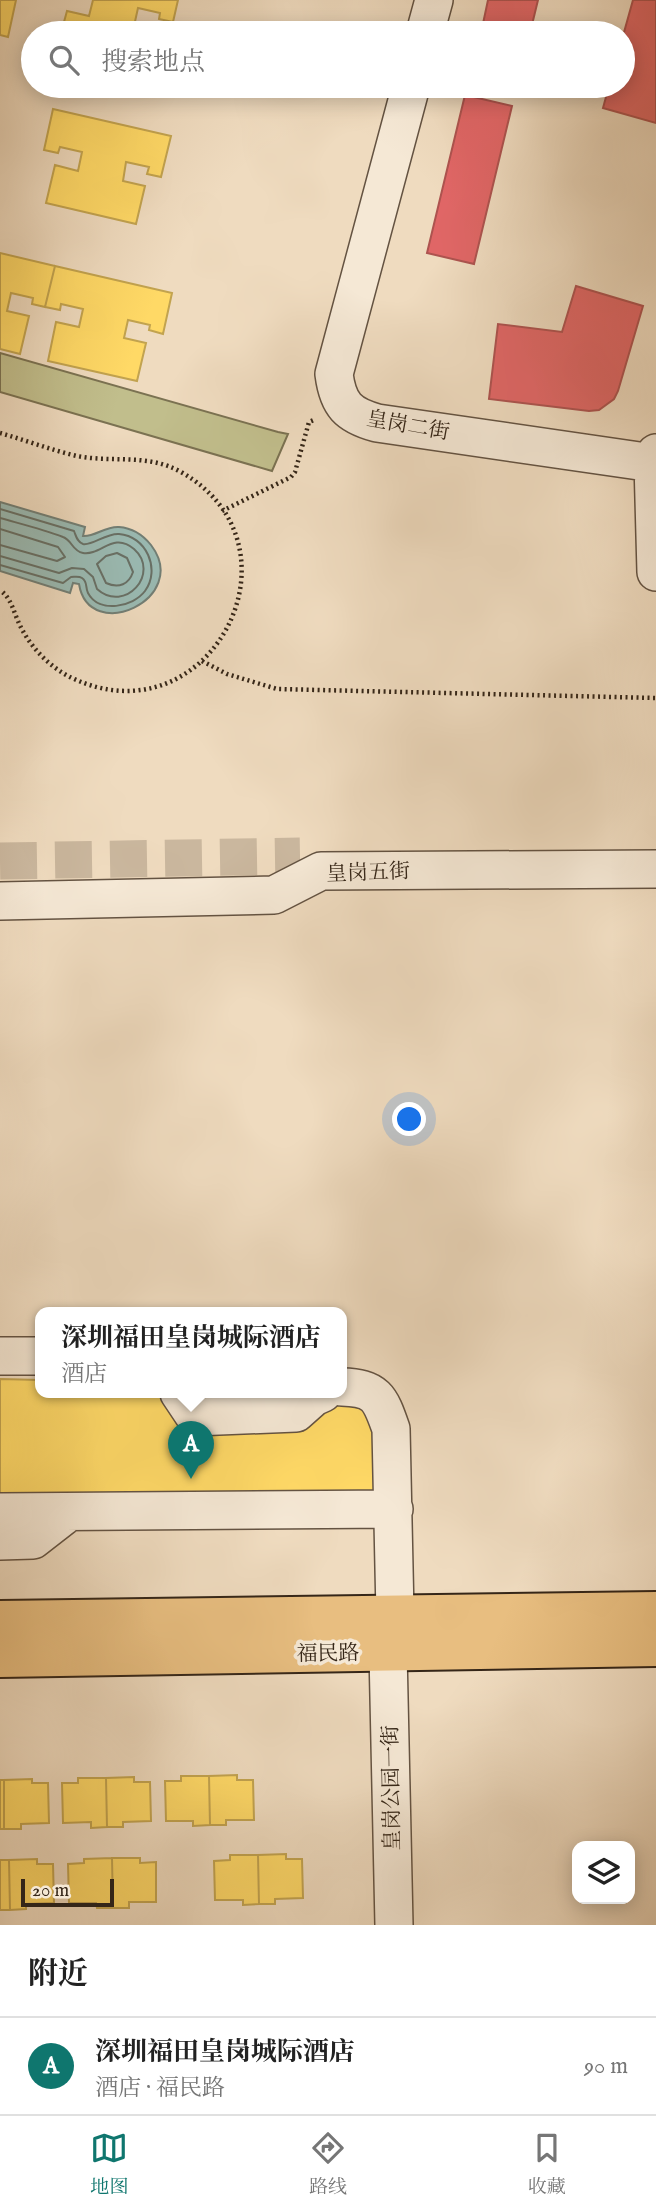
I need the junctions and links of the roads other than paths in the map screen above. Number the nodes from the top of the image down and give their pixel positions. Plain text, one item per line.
1 (434, 0) edge
2 (428, 21) edge
3 (408, 98) edge
4 (655, 458) edge
5 (656, 572) edge
6 (656, 850) edge
7 (300, 856) tunnel mouth
8 (656, 869) edge
9 (0, 901) edge
10 (0, 1356) edge
11 (35, 1356) edge
12 (347, 1387) edge
13 (182, 1398) edge
14 (313, 1398) edge
15 (394, 1509) junction
16 (0, 1512) edge
17 (69, 1512) junction
18 (0, 1541) edge
19 (656, 1611) edge
20 (395, 1614) junction
21 (0, 1620) edge
22 (656, 1647) edge
23 (388, 1652) junction
24 (0, 1658) edge
25 (394, 1925) edge

1 - 2 street
3 - 4 street, 皇岗二街
4 - 5 street, 皇岗二街
6 - 7 street, 皇岗五街
8 - 9 street, 皇岗五街
10 - 11 street
12 - 15 street
13 - 14 street
15 - 17 street
15 - 20 street
16 - 17 street
17 - 18 street
19 - 20 main road, 福民路
20 - 21 main road, 福民路
22 - 23 main road, 福民路
23 - 24 main road, 福民路
23 - 25 street, 皇岗公园一街

